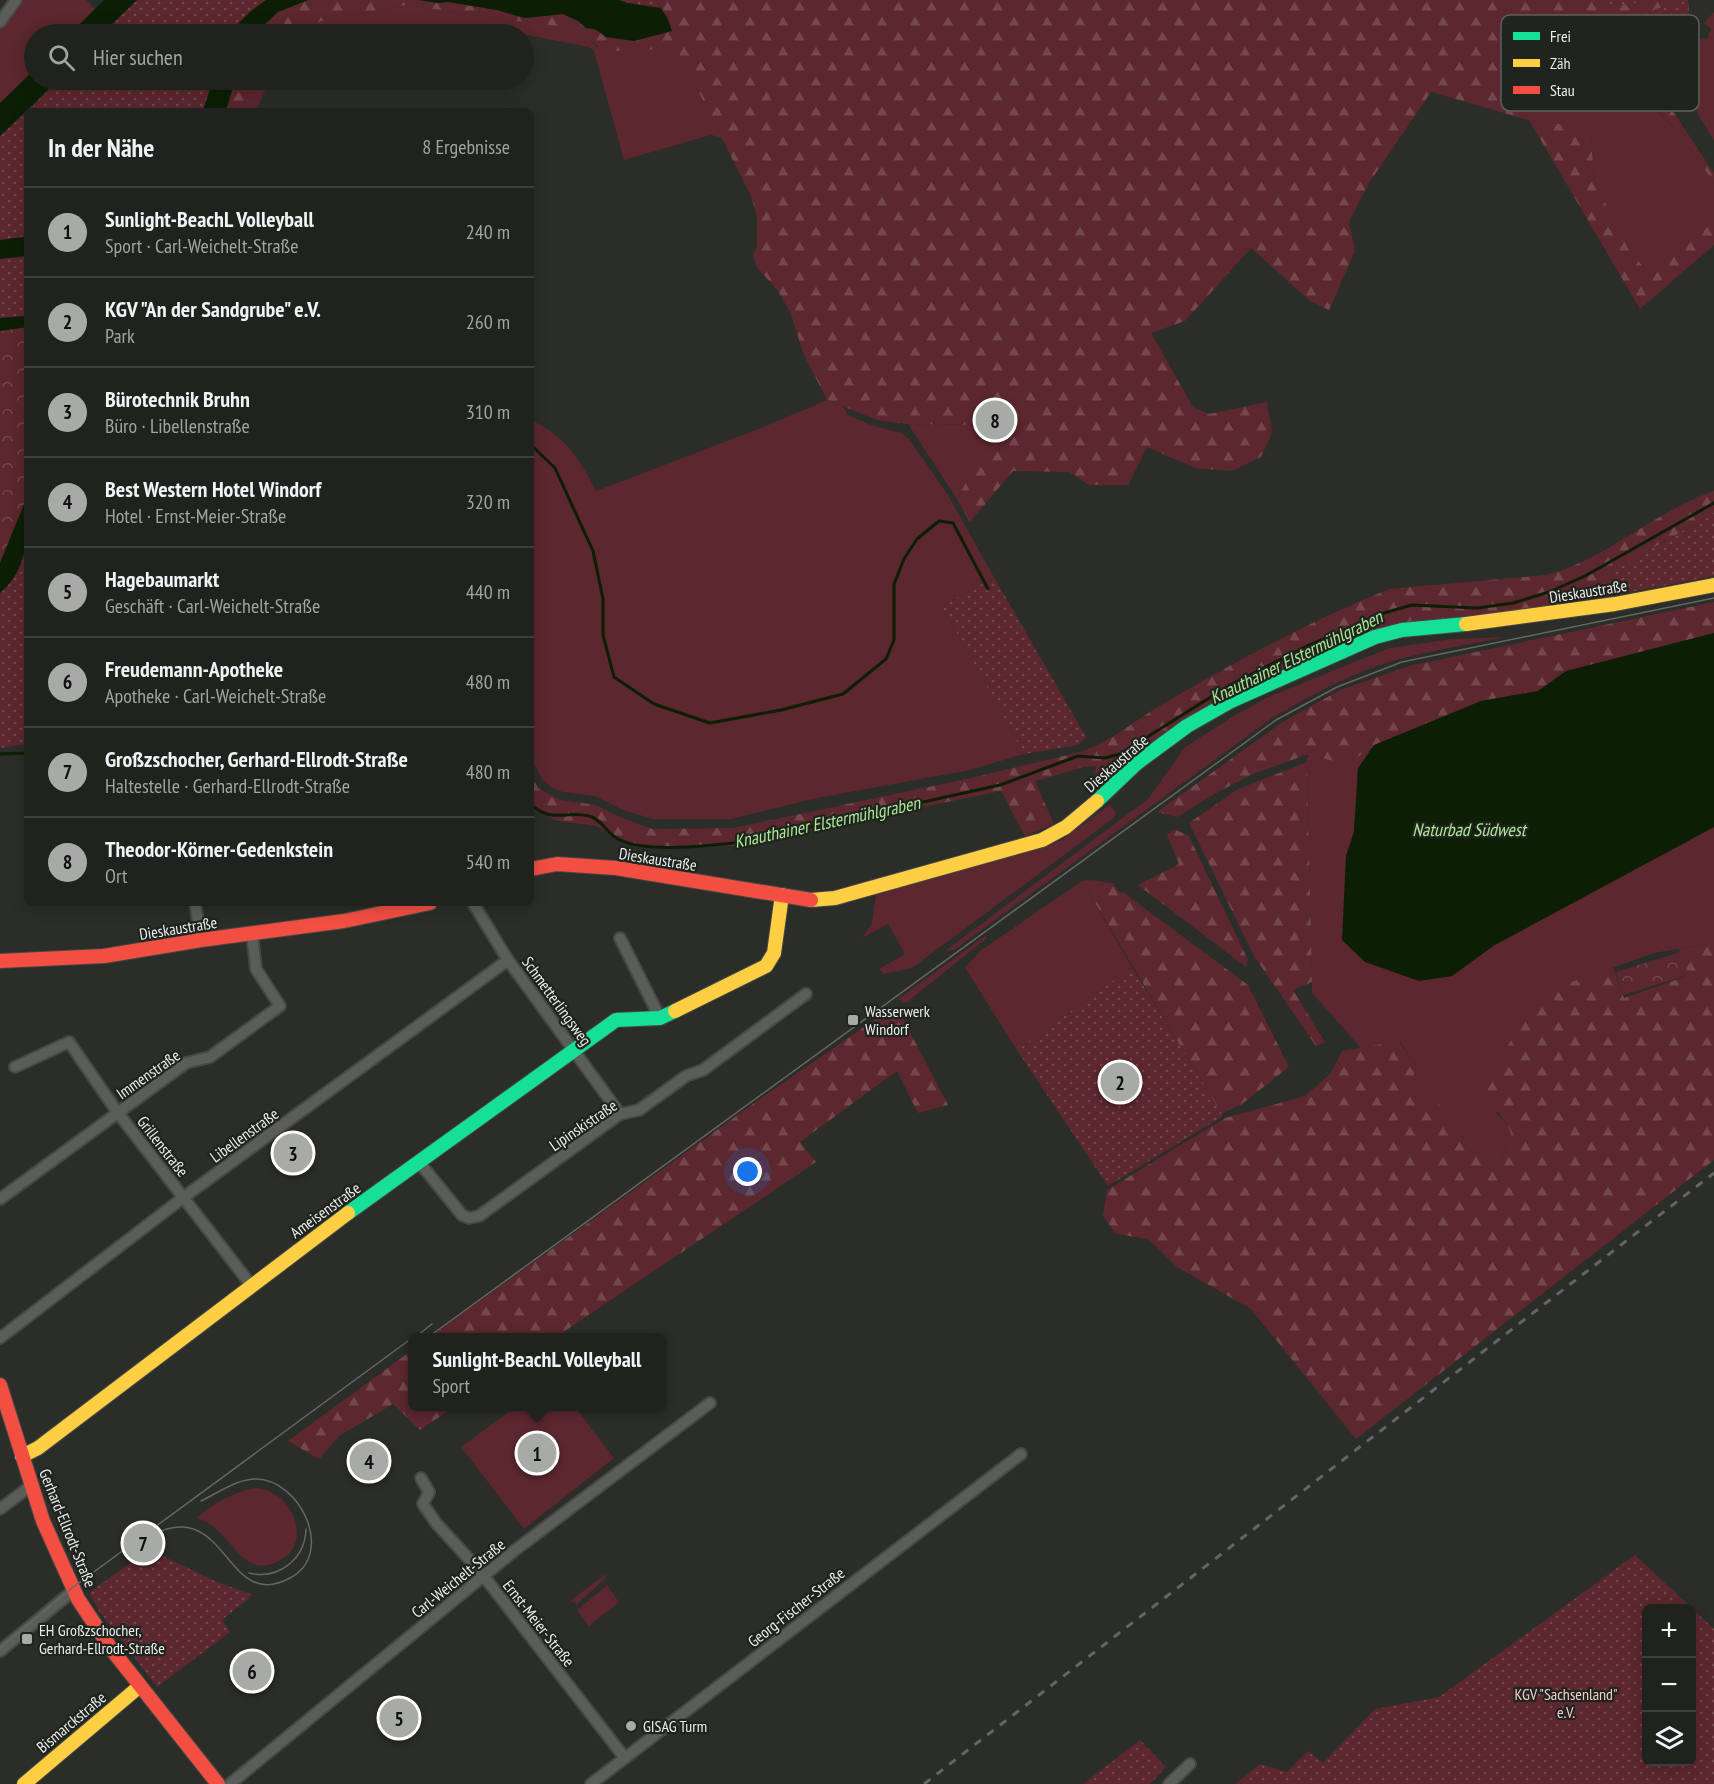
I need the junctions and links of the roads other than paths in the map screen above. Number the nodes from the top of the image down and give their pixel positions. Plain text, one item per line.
1 (16, 0) edge
2 (0, 22) edge
3 (1714, 585) edge
4 (534, 868) edge
5 (782, 895) junction
6 (195, 906) edge
7 (416, 906) edge
8 (475, 906) edge
9 (252, 934) junction
10 (620, 938) dead end
11 (201, 940) junction
12 (508, 960) junction
13 (0, 961) edge
14 (806, 994) dead end
15 (660, 1018) junction
16 (574, 1050) junction
17 (15, 1067) dead end
18 (118, 1113) junction
19 (620, 1114) junction
20 (419, 1162) junction
21 (183, 1197) junction
22 (0, 1198) edge
23 (251, 1285) junction
24 (0, 1338) edge
25 (0, 1385) edge
26 (710, 1403) dead end
27 (1021, 1454) dead end
28 (22, 1456) junction
29 (421, 1478) dead end
30 (32, 1485) junction
31 (0, 1509) edge
32 (484, 1576) junction
33 (74, 1590) junction
34 (0, 1651) edge
35 (140, 1686) junction
36 (626, 1758) junction
37 (1190, 1764) dead end
38 (24, 1784) edge
39 (218, 1784) edge
40 (230, 1784) edge
41 (591, 1784) edge
42 (1169, 1784) edge

1 - 2 street
3 - 5 main road, Dieskaustraße
4 - 5 main road, Dieskaustraße
5 - 15 main road, Ameisenstraße
6 - 11 street
7 - 9 main road, Dieskaustraße
8 - 12 street, Schmetterlingsweg
9 - 11 main road, Dieskaustraße
9 - 18 street, Immenstraße
10 - 15 street
11 - 13 main road, Dieskaustraße
12 - 16 street, Schmetterlingsweg
12 - 21 street, Libellenstraße
14 - 19 street, Lipinskistraße
15 - 16 main road, Ameisenstraße
16 - 19 street, Schmetterlingsweg
16 - 20 main road, Ameisenstraße
17 - 18 street, Grillenstraße
18 - 21 street, Grillenstraße
18 - 22 street, Immenstraße
19 - 20 street, Lipinskistraße
20 - 23 main road, Ameisenstraße
21 - 23 street, Grillenstraße
21 - 24 street, Libellenstraße
23 - 28 main road, Ameisenstraße
25 - 28 main road, Gerhard-Ellrodt-Straße
26 - 32 street, Carl-Weichelt-Straße
27 - 36 street, Georg-Fischer-Straße
28 - 30 main road, Gerhard-Ellrodt-Straße
29 - 32 street, Ernst-Meier-Straße
30 - 31 street
30 - 33 main road, Gerhard-Ellrodt-Straße
32 - 36 street, Ernst-Meier-Straße
32 - 40 street, Carl-Weichelt-Straße
33 - 34 street
33 - 35 main road, Gerhard-Ellrodt-Straße
35 - 38 main road, Bismarckstraße
35 - 39 main road, Gerhard-Ellrodt-Straße
36 - 41 street, Georg-Fischer-Straße
37 - 42 street

